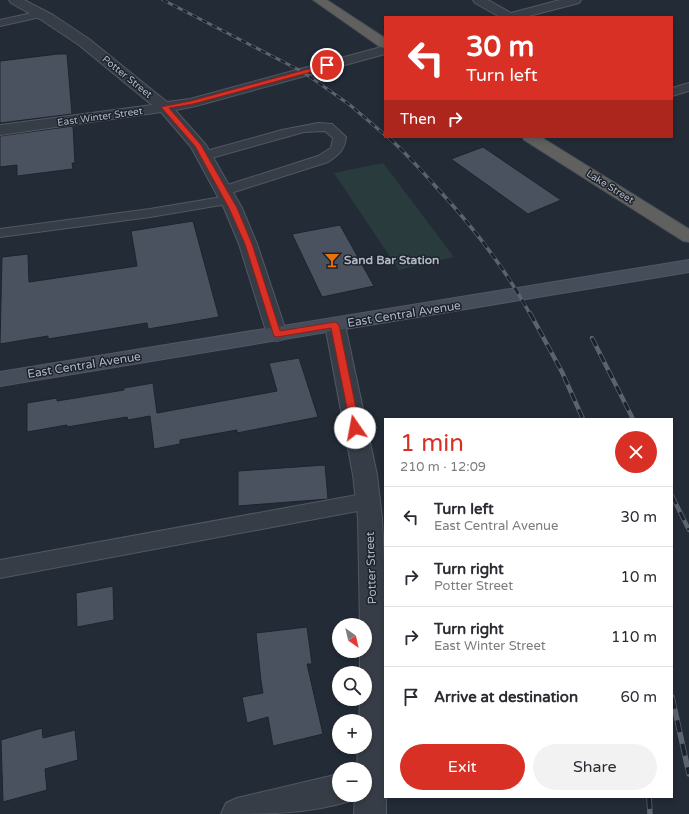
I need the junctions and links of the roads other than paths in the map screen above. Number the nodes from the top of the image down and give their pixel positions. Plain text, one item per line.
1 (15, 0) edge
2 (319, 0) edge
3 (479, 0) edge
4 (575, 0) edge
5 (41, 14) junction
6 (507, 16) edge
7 (513, 16) edge
8 (0, 23) edge
9 (384, 43) edge
10 (384, 50) edge
11 (689, 87) edge
12 (673, 92) edge
13 (164, 107) junction
14 (0, 130) edge
15 (535, 138) edge
16 (204, 156) junction
17 (226, 196) junction
18 (0, 233) edge
19 (689, 237) edge
20 (689, 266) edge
21 (335, 325) junction
22 (277, 334) junction
23 (0, 379) edge
24 (368, 501) junction
25 (0, 569) edge
26 (370, 762) edge
27 (332, 792) edge
28 (369, 802) edge
29 (238, 814) edge
30 (370, 814) edge

1 - 5 street, Potter Street
2 - 9 highway
3 - 6 street
4 - 7 street
5 - 8 lane
5 - 13 street, Potter Street
10 - 13 street, East Winter Street
11 - 12 lane
13 - 14 street, East Winter Street
13 - 16 street, Potter Street
15 - 19 highway, Lake Street
16 - 17 street, Potter Street
16 - 17 lane
17 - 18 lane
17 - 22 street, Potter Street
20 - 21 main road, East Central Avenue
21 - 22 main road, East Central Avenue
21 - 24 street, Potter Street
22 - 23 main road, East Central Avenue
24 - 25 lane
24 - 26 street, Potter Street
27 - 29 street
28 - 30 street, Potter Street

